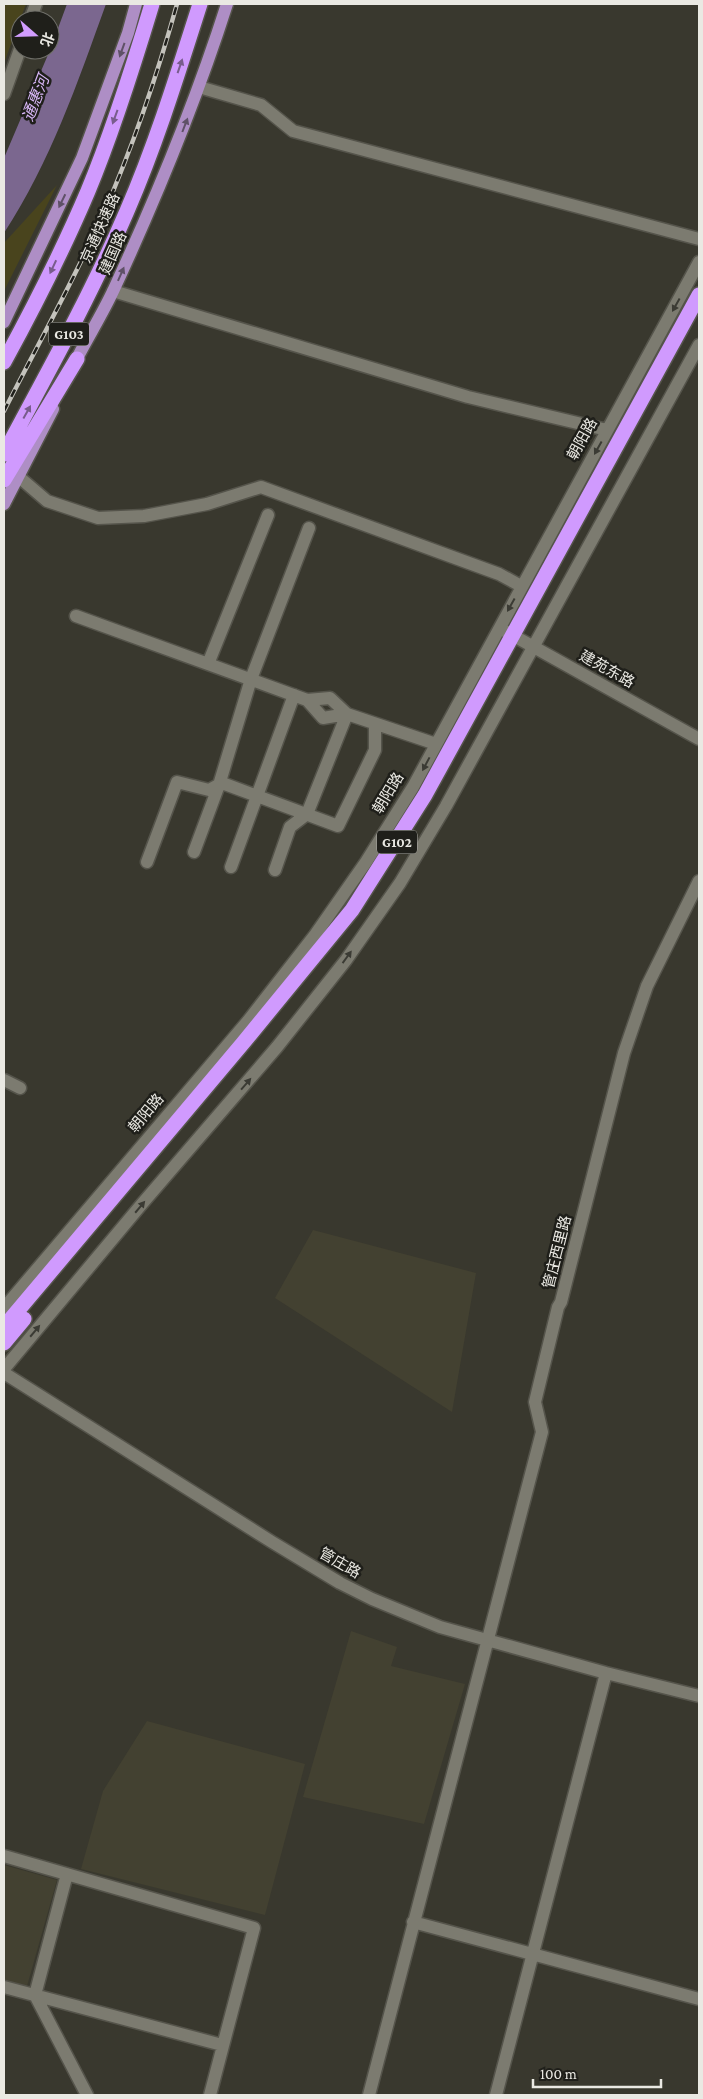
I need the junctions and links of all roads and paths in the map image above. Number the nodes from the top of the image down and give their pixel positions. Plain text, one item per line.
1 (136, 4) edge
2 (152, 4) edge
3 (200, 4) edge
4 (227, 4) edge
5 (16, 60) edge
6 (199, 87) junction
7 (4, 94) edge
8 (699, 239) edge
9 (699, 262) edge
10 (113, 291) junction
11 (699, 295) edge
12 (699, 315) edge
13 (4, 322) edge
14 (699, 345) edge
15 (77, 359) junction
16 (4, 362) edge
17 (607, 430) junction
18 (4, 454) edge
19 (19, 478) junction
20 (4, 480) edge
21 (4, 504) edge
22 (268, 515) dead end
23 (309, 528) dead end
24 (521, 586) junction
25 (76, 616) dead end
26 (499, 628) junction
27 (522, 641) junction
28 (208, 664) junction
29 (251, 679) junction
30 (294, 695) junction
31 (307, 700) junction
32 (348, 714) junction
33 (375, 724) junction
34 (699, 739) edge
35 (436, 744) junction
36 (219, 785) junction
37 (257, 796) junction
38 (306, 814) junction
39 (194, 852) dead end
40 (147, 862) dead end
41 (231, 867) dead end
42 (274, 870) dead end
43 (699, 881) edge
44 (4, 1080) edge
45 (20, 1088) dead end
46 (4, 1308) edge
47 (4, 1327) edge
48 (4, 1343) edge
49 (4, 1369) edge
50 (4, 1373) edge
51 (488, 1640) junction
52 (606, 1673) junction
53 (699, 1696) edge
54 (4, 1856) edge
55 (67, 1874) junction
56 (413, 1922) junction
57 (532, 1955) junction
58 (4, 1987) edge
59 (35, 1995) junction
60 (699, 1998) edge
61 (222, 2045) junction
62 (87, 2095) edge
63 (210, 2095) edge
64 (369, 2095) edge
65 (496, 2095) edge

1 -> 13 main road
2 -> 16 highway, 京通快速路 / G103
18 -> 3 highway, 京通快速路 / G103
4 - 6 main road, 建国路
5 - 7 street
6 - 8 street
10 -> 6 main road, 建国路
9 -> 17 street, 朝阳路
10 - 15 main road, 建国路
10 - 17 street
11 - 27 highway, 朝阳路 / G102
12 - 27 highway, 朝阳路 / G102
14 - 27 street, 朝阳路
15 - 19 main road, 建国路
15 - 20 highway
17 -> 24 street, 朝阳路
19 - 21 main road, 建国路
19 - 24 street
22 - 28 street
23 - 29 street
24 -> 26 street, 朝阳路
25 - 28 street
26 - 27 street, 建苑东路
26 - 35 street, 朝阳路
27 - 34 street, 建苑东路
27 - 47 highway, 朝阳路 / G102
27 - 48 highway, 朝阳路 / G102
49 -> 27 street, 朝阳路
28 - 29 street
29 - 30 street
29 - 36 street
30 - 31 street
30 - 37 street
31 - 32 street
31 - 32 street
32 - 33 street
32 - 38 street
33 - 35 street
33 - 38 street
35 -> 46 street, 朝阳路
36 - 37 street
36 - 39 street
36 - 40 street
37 - 38 street
37 - 41 street
38 - 42 street
43 - 51 street, 管庄西里路
44 - 45 street
50 - 51 street, 管庄路
51 - 52 street, 管庄路
51 - 56 street, 管庄西里路
52 - 53 street, 管庄路
52 - 57 street
54 - 55 street
55 - 59 street
55 - 61 street
56 - 57 street
56 - 64 street, 管庄西里路
57 - 60 street
57 - 65 street
58 - 59 street
59 - 61 street
59 - 62 street
61 - 63 street

